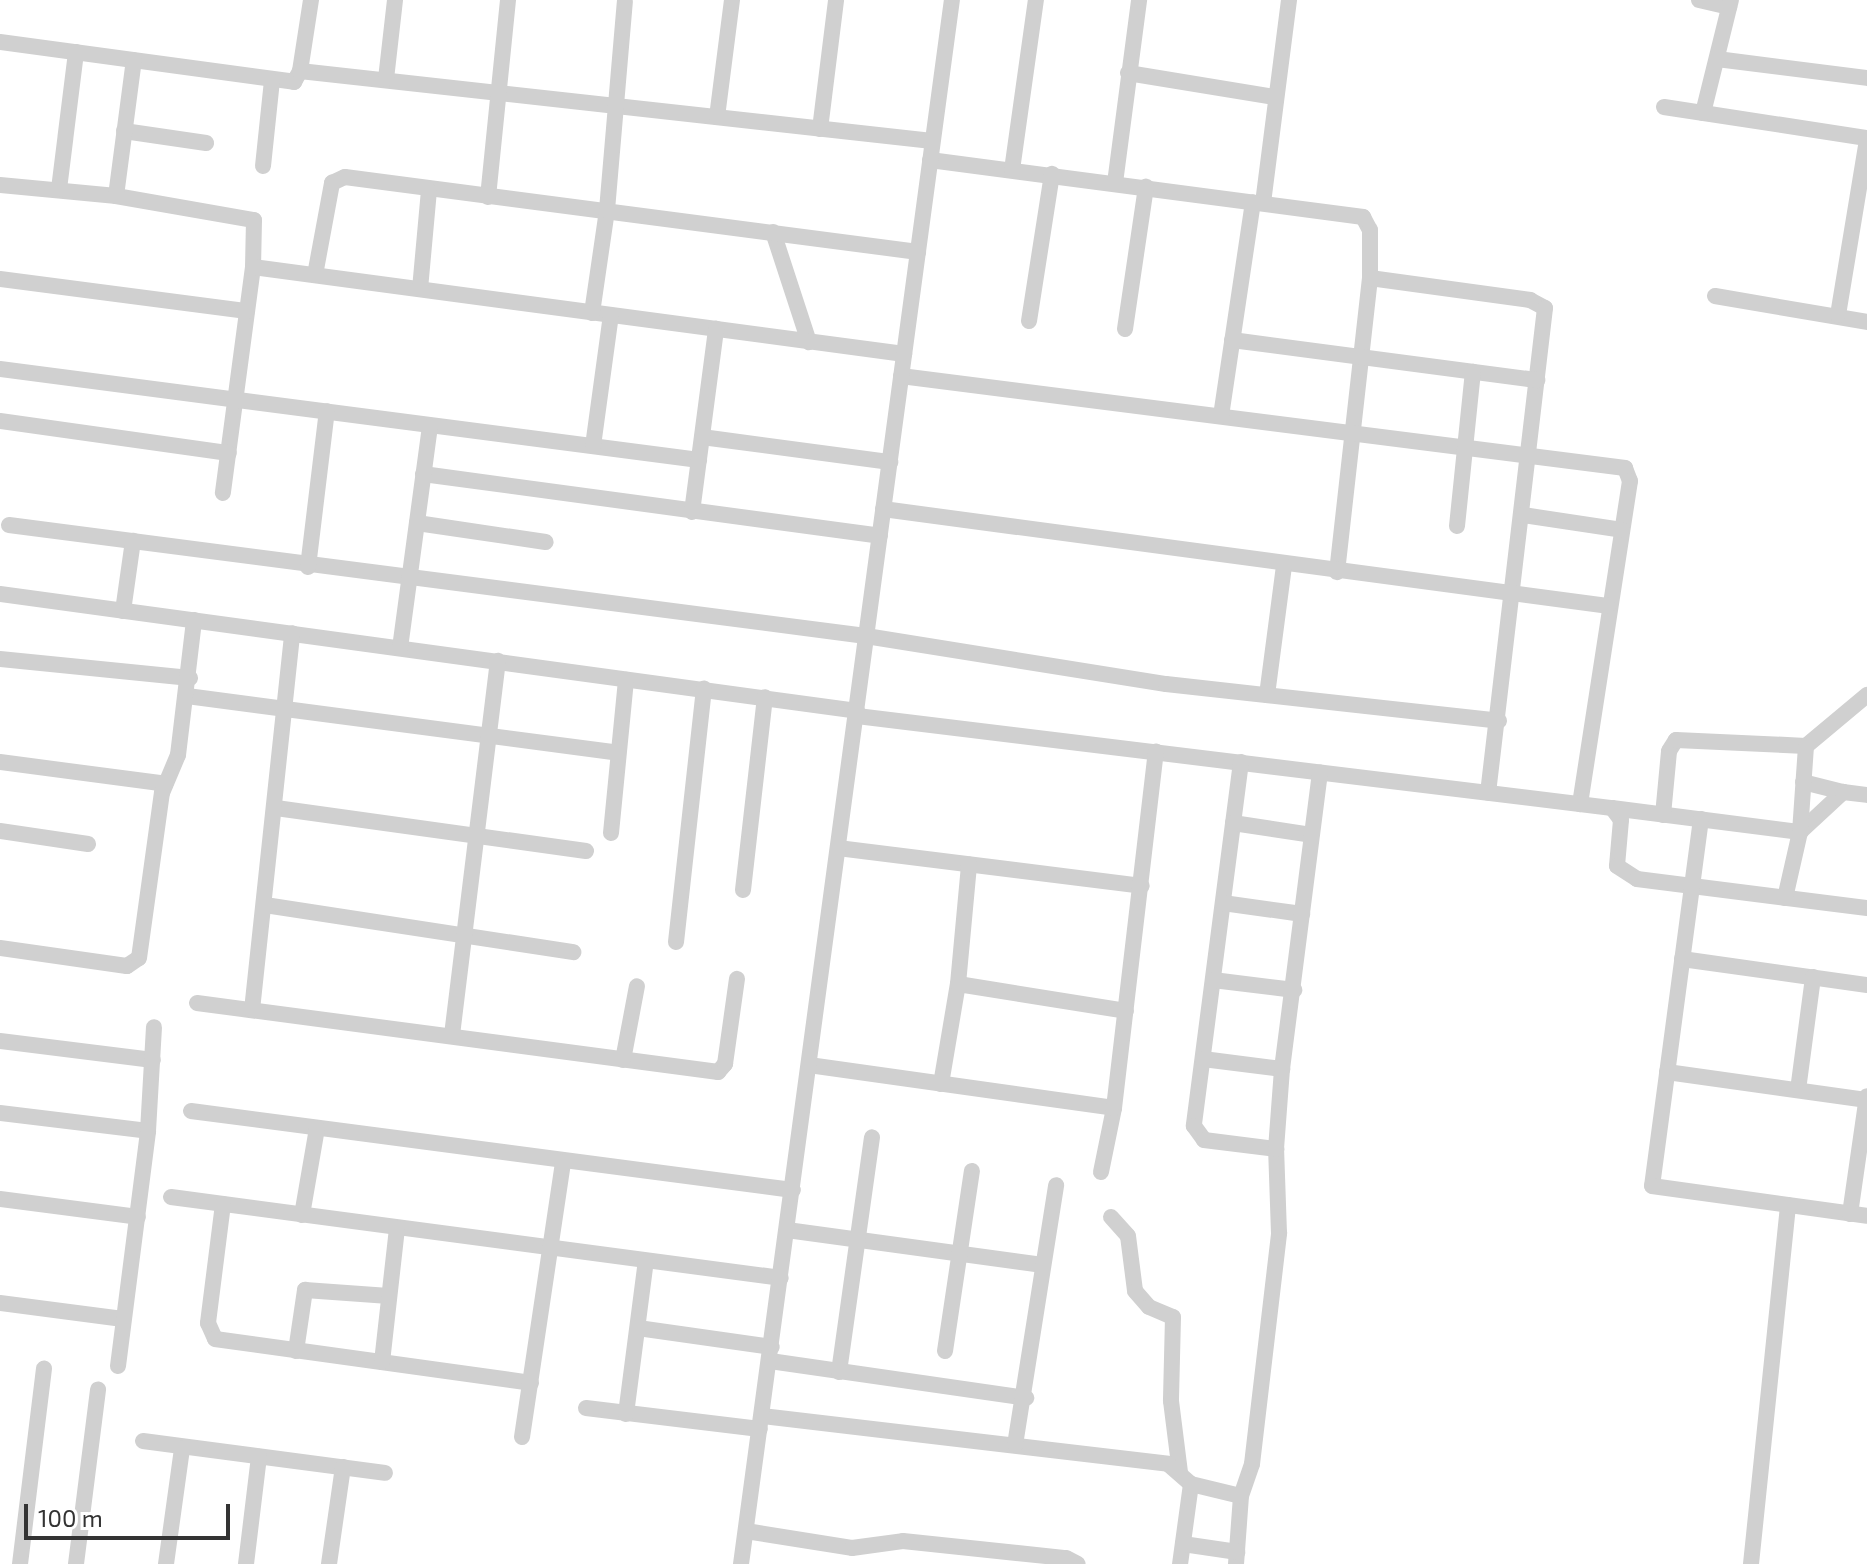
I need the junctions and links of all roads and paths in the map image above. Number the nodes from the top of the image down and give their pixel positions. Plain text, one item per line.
1 (311, 0) edge
2 (395, 0) edge
3 (508, 0) edge
4 (732, 0) edge
5 (836, 0) edge
6 (952, 0) edge
7 (1036, 0) edge
8 (1139, 0) edge
9 (1289, 0) edge
10 (1699, 0) edge
11 (625, 2) dead end
12 (1730, 4) edge
13 (0, 42) edge
14 (76, 52) junction
15 (1717, 59) junction
16 (134, 60) junction
17 (300, 71) junction
18 (1128, 73) junction
19 (1867, 78) edge
20 (386, 79) junction
21 (272, 81) junction
22 (498, 92) junction
23 (1275, 97) junction
24 (615, 105) junction
25 (1664, 107) dead end
26 (1703, 113) junction
27 (717, 117) junction
28 (820, 129) junction
29 (124, 131) junction
30 (1867, 139) edge
31 (932, 141) junction
32 (206, 143) dead end
33 (930, 160) junction
34 (263, 166) dead end
35 (1012, 170) junction
36 (1052, 174) junction
37 (1115, 183) junction
38 (0, 185) edge
39 (1146, 187) junction
40 (59, 189) junction
41 (429, 191) junction
42 (116, 196) junction
43 (488, 197) junction
44 (1258, 203) junction
45 (607, 210) junction
46 (773, 232) junction
47 (918, 252) junction
48 (253, 267) junction
49 (315, 275) junction
50 (1370, 278) junction
51 (0, 279) edge
52 (420, 289) junction
53 (1715, 296) dead end
54 (247, 311) junction
55 (592, 313) junction
56 (611, 315) junction
57 (1838, 315) junction
58 (1029, 321) dead end
59 (1867, 322) edge
60 (716, 329) junction
61 (1125, 329) dead end
62 (1232, 340) junction
63 (809, 342) junction
64 (904, 354) junction
65 (1362, 357) junction
66 (0, 369) edge
67 (1473, 372) junction
68 (901, 376) junction
69 (1537, 380) junction
70 (236, 398) junction
71 (327, 411) junction
72 (1221, 416) junction
73 (0, 421) edge
74 (430, 427) junction
75 (702, 437) junction
76 (1356, 437) junction
77 (593, 446) junction
78 (1465, 449) junction
79 (229, 453) junction
80 (1529, 456) junction
81 (699, 460) junction
82 (890, 462) junction
83 (423, 474) junction
84 (223, 493) dead end
85 (883, 509) junction
86 (692, 512) junction
87 (1523, 515) junction
88 (417, 523) junction
89 (9, 525) dead end
90 (1457, 526) dead end
91 (1622, 530) junction
92 (880, 536) junction
93 (133, 541) junction
94 (546, 542) dead end
95 (1284, 566) junction
96 (308, 567) junction
97 (1337, 572) junction
98 (409, 579) junction
99 (0, 594) edge
100 (1514, 596) junction
101 (1608, 606) junction
102 (123, 611) junction
103 (194, 620) junction
104 (292, 633) junction
105 (866, 636) junction
106 (400, 648) junction
107 (0, 659) edge
108 (498, 661) junction
109 (190, 678) junction
110 (626, 680) junction
111 (704, 689) junction
112 (1267, 695) junction
113 (187, 696) junction
114 (765, 697) junction
115 (1866, 697) edge
116 (286, 706) junction
117 (857, 714) junction
118 (1499, 721) junction
119 (489, 733) junction
120 (1806, 746) junction
121 (1156, 751) junction
122 (618, 753) junction
123 (0, 762) edge
124 (1241, 762) junction
125 (1320, 772) junction
126 (1803, 782) junction
127 (166, 784) junction
128 (1843, 792) junction
129 (1488, 793) junction
130 (1867, 795) edge
131 (1580, 804) junction
132 (276, 808) junction
133 (1612, 808) junction
134 (1663, 815) junction
135 (1701, 819) junction
136 (1233, 823) junction
137 (0, 831) edge
138 (1800, 832) junction
139 (611, 833) dead end
140 (477, 834) junction
141 (1311, 835) junction
142 (88, 844) dead end
143 (838, 848) junction
144 (586, 851) dead end
145 (969, 865) junction
146 (1142, 886) junction
147 (1691, 886) junction
148 (743, 890) dead end
149 (1785, 898) junction
150 (1223, 903) junction
151 (265, 905) junction
152 (1867, 908) edge
153 (1302, 914) junction
154 (465, 935) junction
155 (676, 942) dead end
156 (0, 948) edge
157 (573, 952) dead end
158 (1682, 959) junction
159 (1813, 977) junction
160 (737, 979) dead end
161 (1213, 980) junction
162 (958, 984) junction
163 (1867, 985) edge
164 (637, 986) dead end
165 (1294, 990) junction
166 (197, 1003) dead end
167 (252, 1010) junction
168 (1126, 1011) junction
169 (154, 1027) dead end
170 (452, 1035) junction
171 (0, 1041) edge
172 (1203, 1059) junction
173 (153, 1060) junction
174 (623, 1060) junction
175 (809, 1065) junction
176 (1282, 1069) junction
177 (1667, 1072) junction
178 (941, 1084) junction
179 (1798, 1090) junction
180 (1867, 1098) edge
181 (1114, 1108) junction
182 (191, 1111) dead end
183 (0, 1113) edge
184 (317, 1128) junction
185 (148, 1131) junction
186 (872, 1137) dead end
187 (1276, 1149) junction
188 (563, 1162) junction
189 (972, 1171) dead end
190 (1101, 1172) dead end
191 (1056, 1185) dead end
192 (793, 1190) junction
193 (171, 1197) dead end
194 (0, 1199) edge
195 (223, 1204) junction
196 (1788, 1205) junction
197 (302, 1215) junction
198 (1859, 1215) edge
199 (138, 1217) junction
200 (1111, 1217) dead end
201 (397, 1229) junction
202 (787, 1230) junction
203 (858, 1240) junction
204 (550, 1249) junction
205 (958, 1253) junction
206 (646, 1261) junction
207 (1043, 1265) junction
208 (781, 1278) junction
209 (389, 1296) junction
210 (0, 1303) edge
211 (123, 1319) junction
212 (638, 1328) junction
213 (296, 1351) junction
214 (945, 1351) dead end
215 (771, 1354) junction
216 (382, 1362) junction
217 (118, 1366) dead end
218 (44, 1368) dead end
219 (839, 1372) junction
220 (531, 1383) junction
221 (98, 1389) dead end
222 (1026, 1398) junction
223 (586, 1408) dead end
224 (626, 1414) junction
225 (761, 1423) junction
226 (522, 1437) dead end
227 (143, 1441) dead end
228 (1015, 1445) junction
229 (182, 1448) junction
230 (259, 1457) junction
231 (343, 1467) junction
232 (385, 1473) dead end
233 (1185, 1478) junction
234 (1241, 1496) junction
235 (746, 1531) junction
236 (1183, 1544) junction
237 (874, 1556) edge
238 (1236, 1558) edge
239 (20, 1564) edge
240 (76, 1564) edge
241 (166, 1564) edge
242 (246, 1564) edge
243 (329, 1564) edge
244 (741, 1564) edge
245 (1078, 1564) edge
246 (1180, 1564) edge
247 (1751, 1564) edge

1 - 17 street
2 - 20 street
3 - 22 street
4 - 27 street
5 - 28 street
6 - 31 street
7 - 35 street
8 - 18 street
9 - 23 street
10 - 12 street
11 - 24 street
12 - 15 street
13 - 14 street
14 - 16 street
14 - 40 street
15 - 19 street
15 - 26 street
16 - 21 street
16 - 29 street
17 - 20 street
17 - 21 street
18 - 23 street
18 - 37 street
20 - 22 street
21 - 34 street
22 - 24 street
22 - 43 street
23 - 44 street
24 - 27 street
24 - 45 street
25 - 26 street
26 - 30 street
27 - 28 street
28 - 31 street
29 - 32 street
29 - 42 street
30 - 57 street
31 - 33 street
33 - 35 street
33 - 47 street
35 - 36 street
36 - 37 street
36 - 58 street
37 - 39 street
38 - 40 street
39 - 44 street
39 - 61 street
40 - 42 street
41 - 43 street
41 - 49 street
41 - 52 street
42 - 48 street
43 - 45 street
44 - 50 street
44 - 62 street
45 - 46 street
45 - 55 street
46 - 47 street
46 - 63 street
47 - 64 street
48 - 49 street
48 - 54 street
49 - 52 street
50 - 65 street
50 - 69 street
51 - 54 street
52 - 55 street
53 - 57 street
54 - 70 street
55 - 56 street
56 - 60 street
56 - 77 street
57 - 59 street
60 - 63 street
60 - 75 street
62 - 65 street
62 - 72 street
63 - 64 street
64 - 68 street
65 - 67 street
65 - 76 street
66 - 70 street
67 - 69 street
67 - 78 street
68 - 72 street
68 - 82 street
69 - 80 street
70 - 71 street
70 - 79 street
71 - 74 street
71 - 96 street
72 - 76 street
73 - 79 street
74 - 77 street
74 - 83 street
75 - 81 street
75 - 82 street
76 - 78 street
76 - 97 street
77 - 81 street
78 - 80 street
78 - 90 street
79 - 84 street
80 - 87 street
80 - 91 street
81 - 86 street
82 - 85 street
83 - 86 street
83 - 88 street
85 - 92 street
85 - 95 street
86 - 92 street
87 - 91 street
87 - 100 street
88 - 94 street
88 - 98 street
89 - 93 street
91 - 101 street
92 - 105 street
93 - 96 street
93 - 102 street
95 - 97 street
95 - 112 street
96 - 98 street
97 - 100 street
98 - 105 street
98 - 106 street
99 - 102 street
100 - 101 street
100 - 118 street
101 - 131 street
102 - 103 street
103 - 104 street
103 - 109 street
104 - 106 street
104 - 116 street
105 - 112 street
105 - 117 street
106 - 108 street
107 - 109 street
108 - 110 street
108 - 119 street
109 - 113 street
110 - 111 street
110 - 122 street
111 - 114 street
111 - 155 street
112 - 118 street
113 - 116 street
113 - 127 street
114 - 117 street
114 - 148 street
115 - 120 street
116 - 119 street
116 - 132 street
117 - 121 street
117 - 143 street
118 - 129 street
119 - 122 street
119 - 140 street
120 - 126 street
120 - 134 street
121 - 124 street
121 - 146 street
122 - 139 street
123 - 127 street
124 - 125 street
124 - 136 street
125 - 129 street
125 - 141 street
126 - 128 street
126 - 138 street
127 - 156 street
128 - 130 street
128 - 138 street
129 - 131 street
131 - 133 street
132 - 140 street
132 - 151 street
133 - 134 street
133 - 147 street
134 - 135 street
135 - 138 street
135 - 147 street
136 - 141 street
136 - 150 street
137 - 142 street
138 - 149 street
140 - 144 street
140 - 154 street
141 - 153 street
143 - 145 street
143 - 175 street
145 - 146 street
145 - 162 street
146 - 168 street
147 - 149 street
147 - 158 street
149 - 152 street
150 - 153 street
150 - 161 street
151 - 154 street
151 - 167 street
153 - 165 street
154 - 157 street
154 - 170 street
158 - 159 street
158 - 177 street
159 - 163 street
159 - 179 street
160 - 174 street
161 - 165 street
161 - 172 street
162 - 168 street
162 - 178 street
164 - 174 street
165 - 176 street
166 - 167 street
167 - 170 street
168 - 181 street
169 - 173 street
170 - 174 street
171 - 173 street
172 - 176 street
172 - 187 street
173 - 185 street
175 - 178 street
175 - 192 street
176 - 187 street
177 - 179 street
177 - 196 street
178 - 181 street
179 - 180 street
180 - 198 street
181 - 190 street
182 - 184 street
183 - 185 street
184 - 188 street
184 - 197 street
185 - 199 street
186 - 203 street
187 - 234 street
188 - 192 street
188 - 204 street
189 - 205 street
191 - 207 street
192 - 202 street
193 - 195 street
194 - 199 street
195 - 197 street
195 - 213 street
196 - 198 street
196 - 247 street
197 - 201 street
199 - 211 street
200 - 233 street
201 - 204 street
201 - 209 street
202 - 203 street
202 - 208 street
203 - 205 street
203 - 219 street
204 - 206 street
204 - 220 street
205 - 207 street
205 - 214 street
206 - 208 street
206 - 212 street
207 - 222 street
208 - 215 street
209 - 213 street
209 - 216 street
210 - 211 street
211 - 217 street
212 - 215 street
212 - 224 street
213 - 216 street
215 - 219 street
215 - 225 street
216 - 220 street
218 - 239 street
219 - 222 street
220 - 226 street
221 - 240 street
222 - 228 street
223 - 224 street
224 - 225 street
225 - 228 street
225 - 235 street
227 - 229 street
228 - 233 street
229 - 230 street
229 - 241 street
230 - 231 street
230 - 242 street
231 - 232 street
231 - 243 street
233 - 234 street
233 - 236 street
234 - 238 street
235 - 237 street
235 - 244 street
236 - 238 street
236 - 246 street
237 - 245 street

